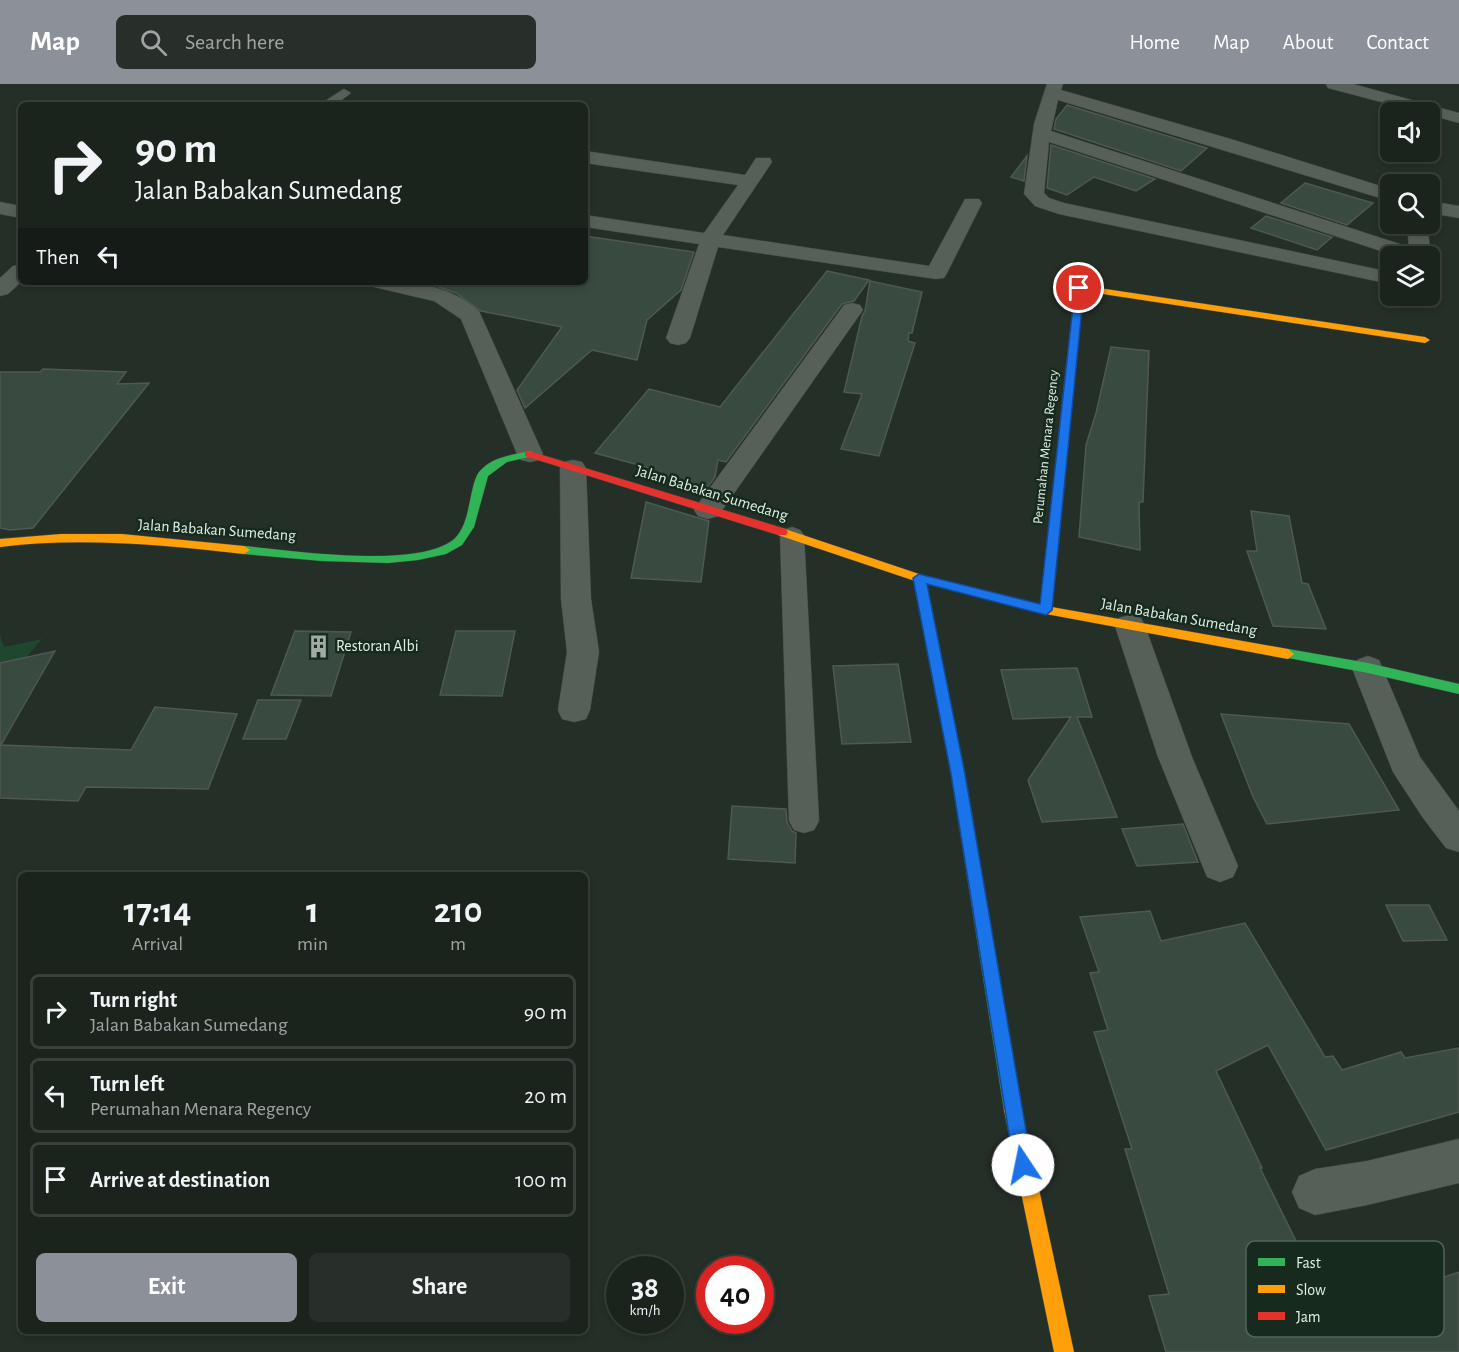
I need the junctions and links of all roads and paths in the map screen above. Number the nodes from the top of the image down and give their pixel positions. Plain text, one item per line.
1 (1334, 84) edge
2 (1053, 88) edge
3 (344, 93) dead end
4 (330, 102) edge
5 (1459, 118) edge
6 (1043, 134) junction
7 (588, 157) edge
8 (763, 162) dead end
9 (750, 181) junction
10 (1380, 192) edge
11 (972, 203) dead end
12 (0, 208) edge
13 (1440, 209) edge
14 (18, 211) edge
15 (1459, 212) edge
16 (588, 221) edge
17 (711, 238) junction
18 (1385, 246) edge
19 (18, 274) edge
20 (1380, 276) edge
21 (396, 285) edge
22 (0, 289) edge
23 (852, 310) dead end
24 (678, 338) dead end
25 (1425, 340) dead end
26 (530, 454) junction
27 (573, 468) junction
28 (708, 510) junction
29 (792, 535) junction
30 (0, 543) edge
31 (919, 578) junction
32 (1046, 610) junction
33 (1130, 626) junction
34 (1368, 668) junction
35 (1459, 689) edge
36 (574, 710) dead end
37 (804, 822) dead end
38 (1459, 837) edge
39 (1220, 866) dead end
40 (1459, 1161) edge
41 (1315, 1192) dead end
42 (1064, 1352) edge

1 - 5 street
2 - 6 street
2 - 10 street
3 - 4 lane
6 - 18 street
6 - 20 street
7 - 9 street
8 - 9 street
9 - 17 street
11 - 17 street
12 - 14 street
13 - 15 street
16 - 17 street
17 - 24 street
19 - 22 street
21 - 26 street
23 - 28 street
25 - 32 street, Perumahan Menara Regency
26 - 27 street, Jalan Babakan Sumedang
26 - 30 street, Jalan Babakan Sumedang
27 - 28 street, Jalan Babakan Sumedang
27 - 36 street
28 - 29 street, Jalan Babakan Sumedang
29 - 31 street, Jalan Babakan Sumedang
29 - 37 lane
31 - 32 street, Jalan Babakan Sumedang
31 - 42 street
32 - 33 street, Jalan Babakan Sumedang
33 - 34 street, Jalan Babakan Sumedang
33 - 39 street
34 - 35 street, Jalan Babakan Sumedang
34 - 38 street
40 - 41 street

